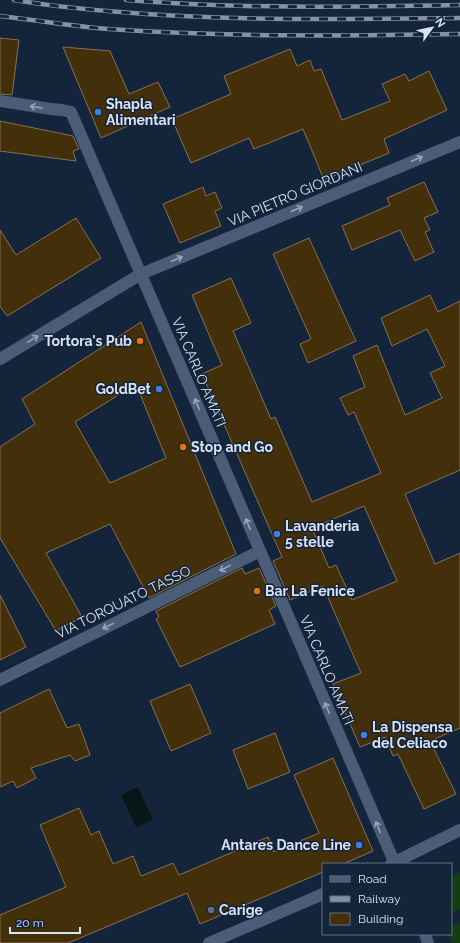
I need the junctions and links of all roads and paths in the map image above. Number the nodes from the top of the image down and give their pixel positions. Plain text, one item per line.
1 (0, 101) edge
2 (460, 142) edge
3 (141, 274) junction
4 (0, 359) edge
5 (260, 551) junction
6 (0, 680) edge
7 (460, 830) edge
8 (393, 863) edge
9 (395, 863) edge
10 (322, 894) edge
11 (209, 943) edge

3 -> 1 street, VIA CARLO AMATI
3 -> 2 street, VIA PIETRO GIORDANI
4 -> 3 street, VIA PIETRO GIORDANI
5 -> 3 street, VIA CARLO AMATI
5 -> 6 street, VIA TORQUATO TASSO
8 -> 5 street, VIA CARLO AMATI
7 - 9 street
10 - 11 street

